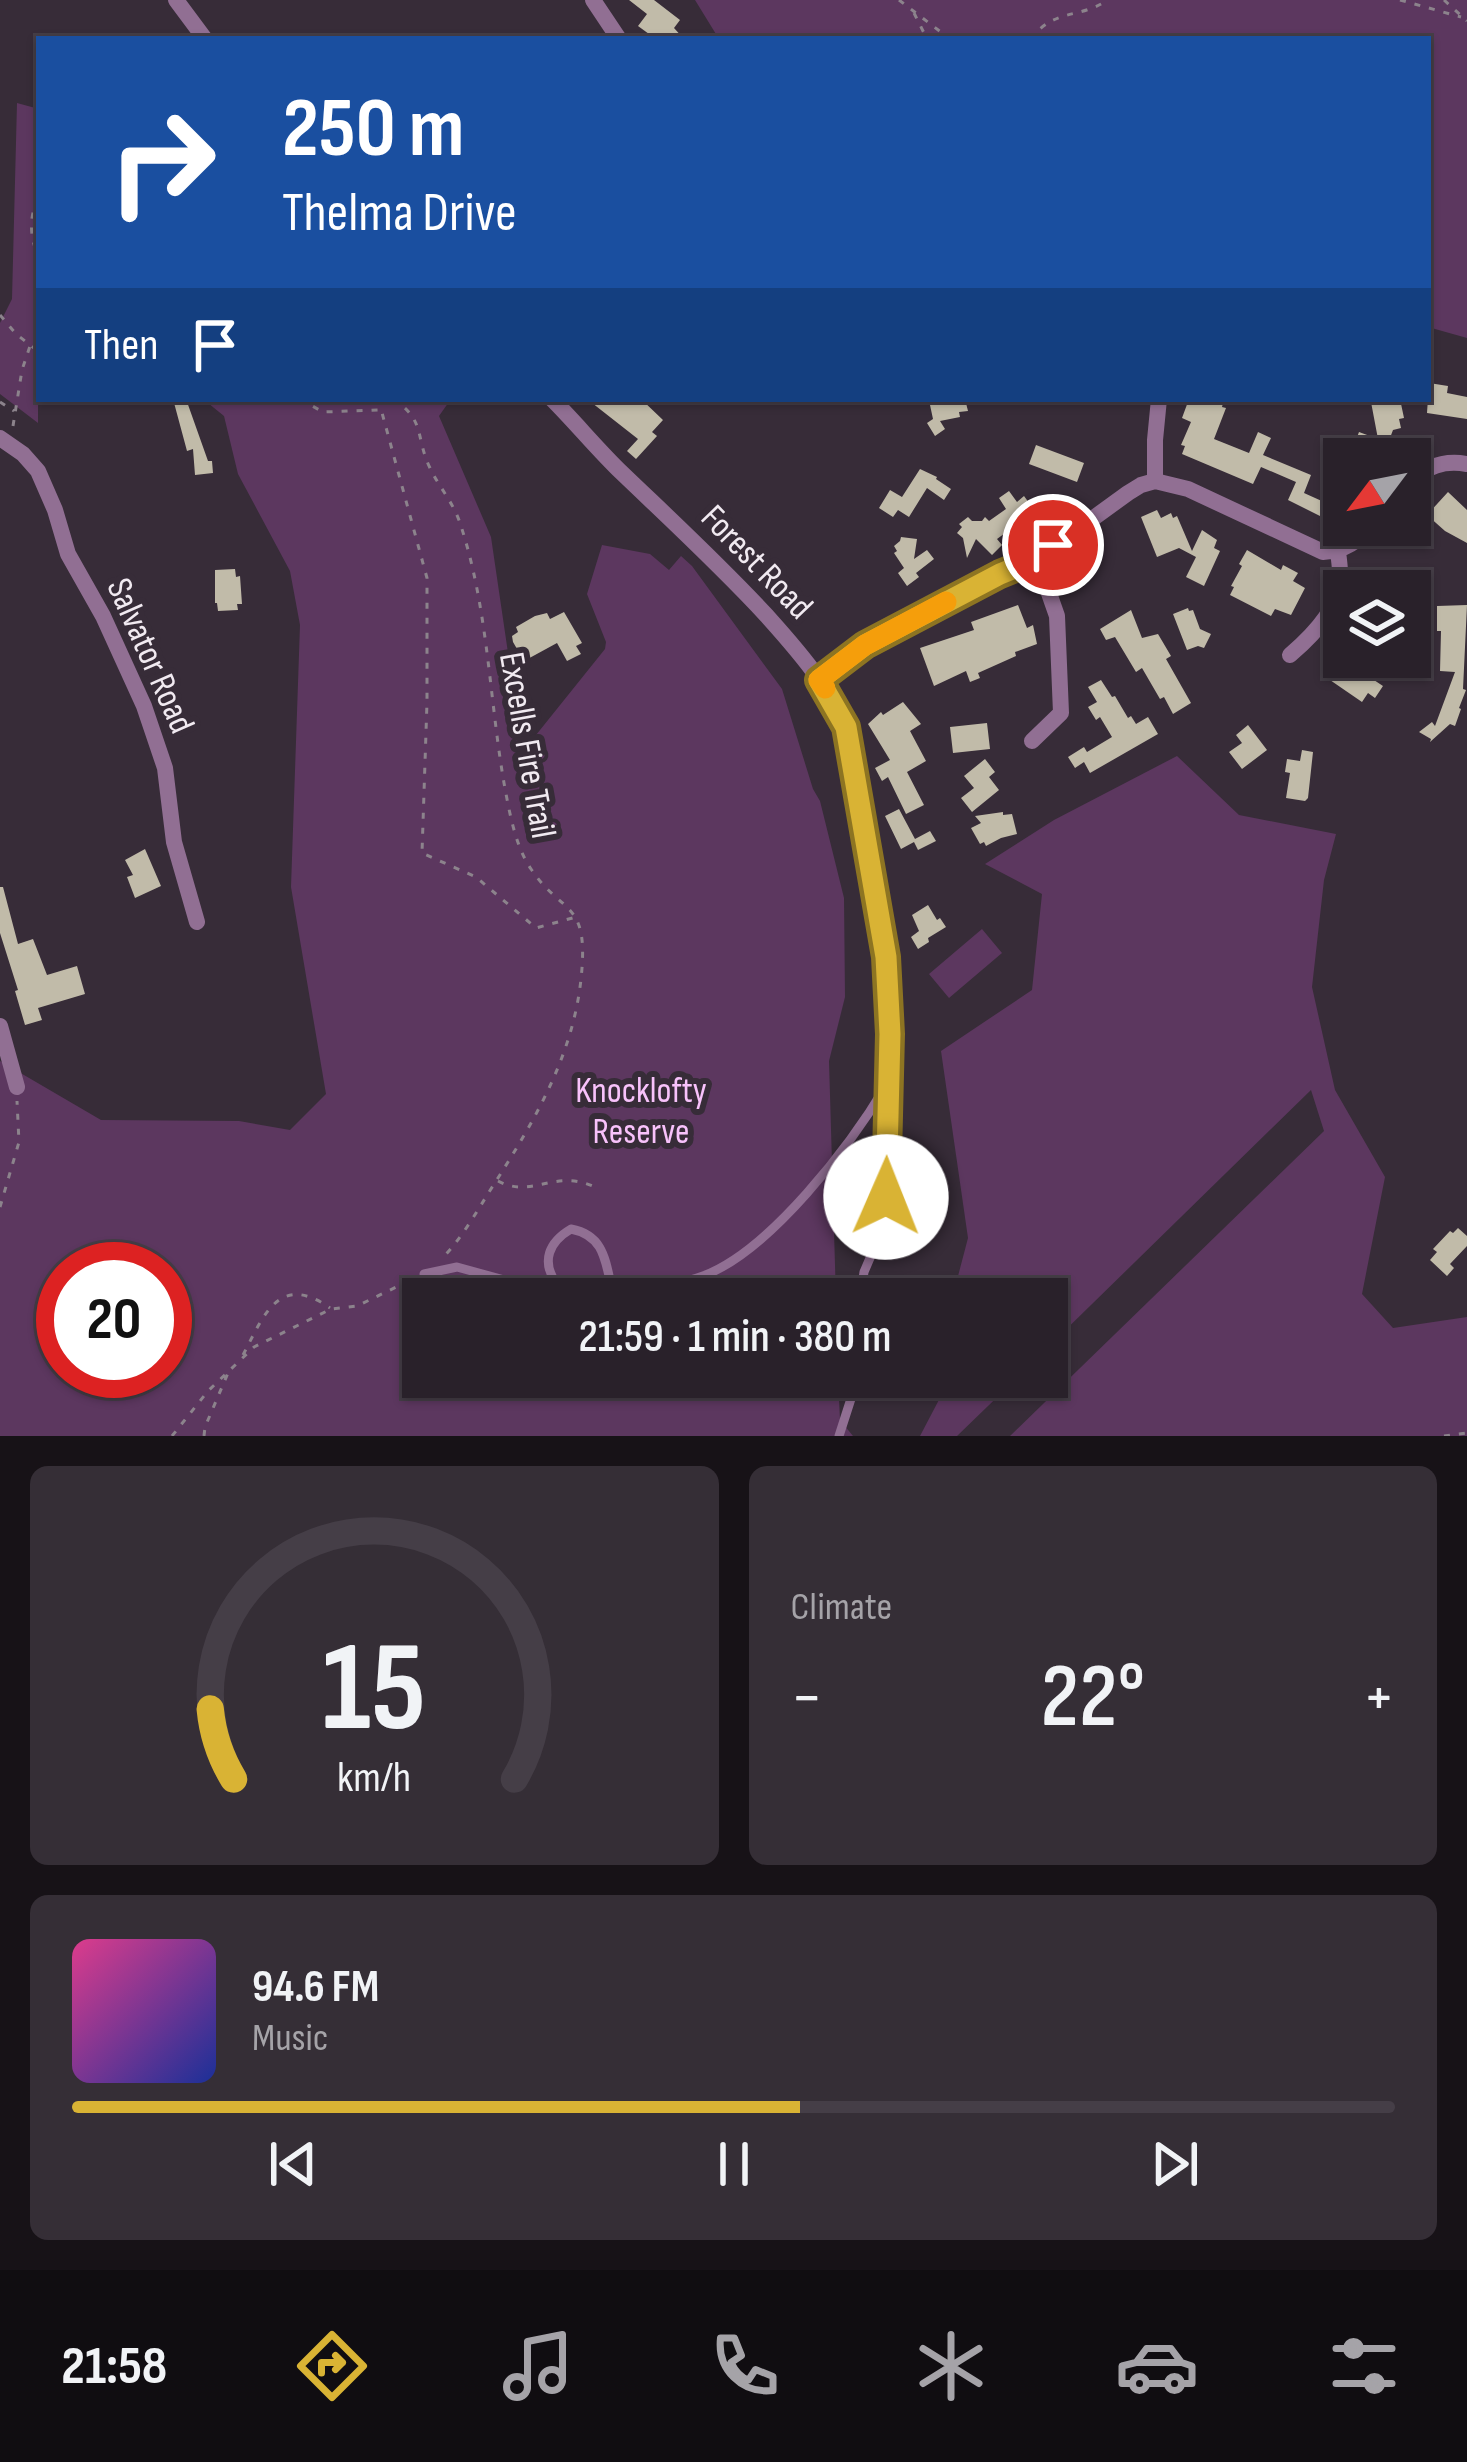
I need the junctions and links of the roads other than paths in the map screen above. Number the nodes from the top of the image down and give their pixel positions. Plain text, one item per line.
1 (176, 0) edge
2 (593, 0) edge
3 (203, 36) edge
4 (617, 36) edge
5 (555, 402) edge
6 (1159, 402) edge
7 (6, 442) edge
8 (1467, 464) edge
9 (1431, 467) edge
10 (1155, 481) junction
11 (1348, 546) edge
12 (1338, 551) junction
13 (1037, 559) junction
14 (1290, 656) dead end
15 (819, 680) junction
16 (1032, 741) dead end
17 (197, 922) dead end
18 (0, 1026) edge
19 (887, 1084) junction
20 (17, 1088) road end
21 (424, 1274) road end
22 (497, 1278) edge
23 (554, 1278) edge
24 (609, 1278) edge
25 (696, 1278) edge
26 (863, 1278) edge
27 (852, 1398) edge
28 (839, 1436) edge

1 - 3 street
2 - 4 street
5 - 15 street, Forest Road
6 - 10 street
7 - 17 street, Salvator Road
8 - 9 street
10 - 12 street
10 - 13 street
11 - 12 street
12 - 14 street
13 - 15 street
13 - 16 street
15 - 19 street, Forest Road
18 - 20 street
19 - 25 lane
19 - 26 lane, Forest Road
21 - 22 lane
23 - 24 lane
27 - 28 lane

